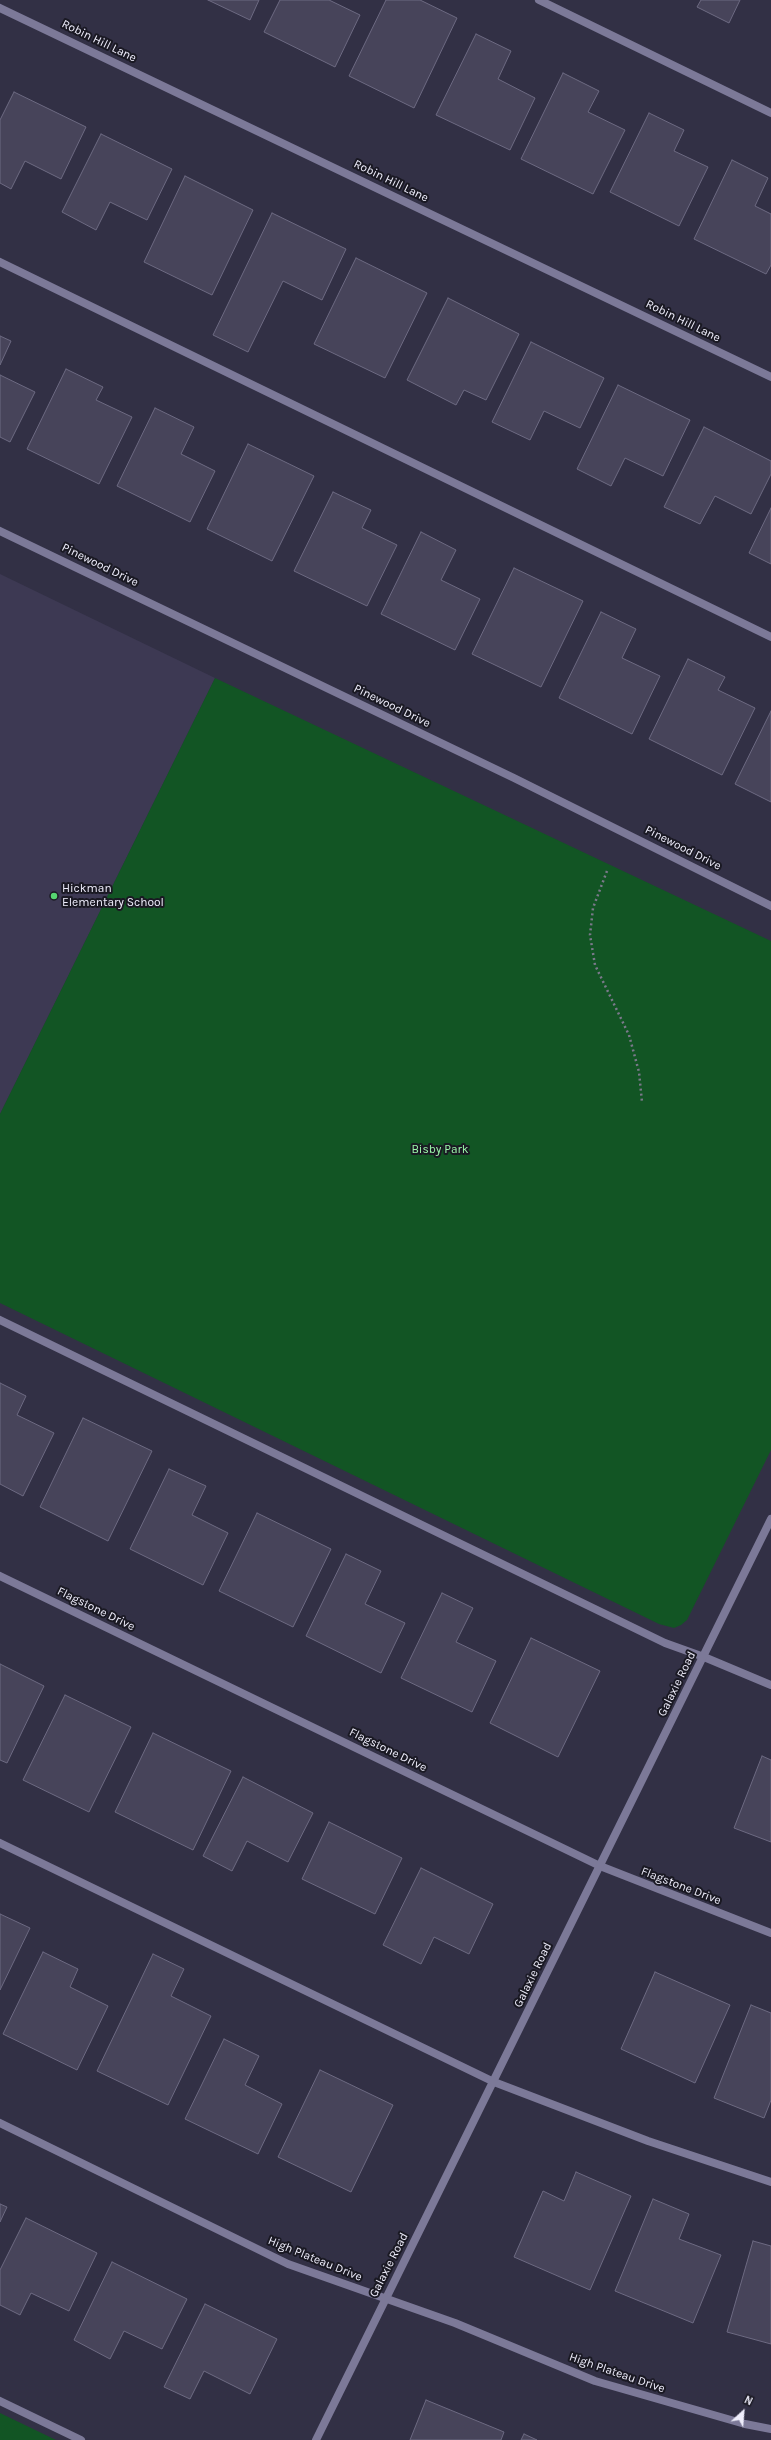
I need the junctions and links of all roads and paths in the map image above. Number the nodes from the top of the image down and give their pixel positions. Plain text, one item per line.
1 (539, 0) edge
2 (0, 8) edge
3 (771, 113) edge
4 (0, 262) edge
5 (771, 377) edge
6 (0, 531) edge
7 (771, 637) edge
8 (607, 871) dead end
9 (771, 906) edge
10 (642, 1102) dead end
11 (0, 1320) edge
12 (771, 1519) edge
13 (0, 1576) edge
14 (704, 1656) junction
15 (771, 1685) edge
16 (0, 1842) edge
17 (600, 1866) junction
18 (771, 1933) edge
19 (494, 2082) junction
20 (0, 2123) edge
21 (771, 2182) edge
22 (386, 2298) junction
23 (0, 2401) edge
24 (771, 2430) edge
25 (81, 2440) edge
26 (316, 2440) edge

1 - 3 street
2 - 5 street, Robin Hill Lane
4 - 7 street
6 - 9 street, Pinewood Drive
8 - 10 path
11 - 14 street
12 - 14 street, Galaxie Road
13 - 17 street, Flagstone Drive
14 - 15 street
14 - 17 street, Galaxie Road
16 - 19 street
17 - 18 street, Flagstone Drive
17 - 19 street, Galaxie Road
19 - 21 street
19 - 22 street, Galaxie Road
20 - 22 street, High Plateau Drive
22 - 24 street, High Plateau Drive
22 - 26 street, Galaxie Road
23 - 25 street

